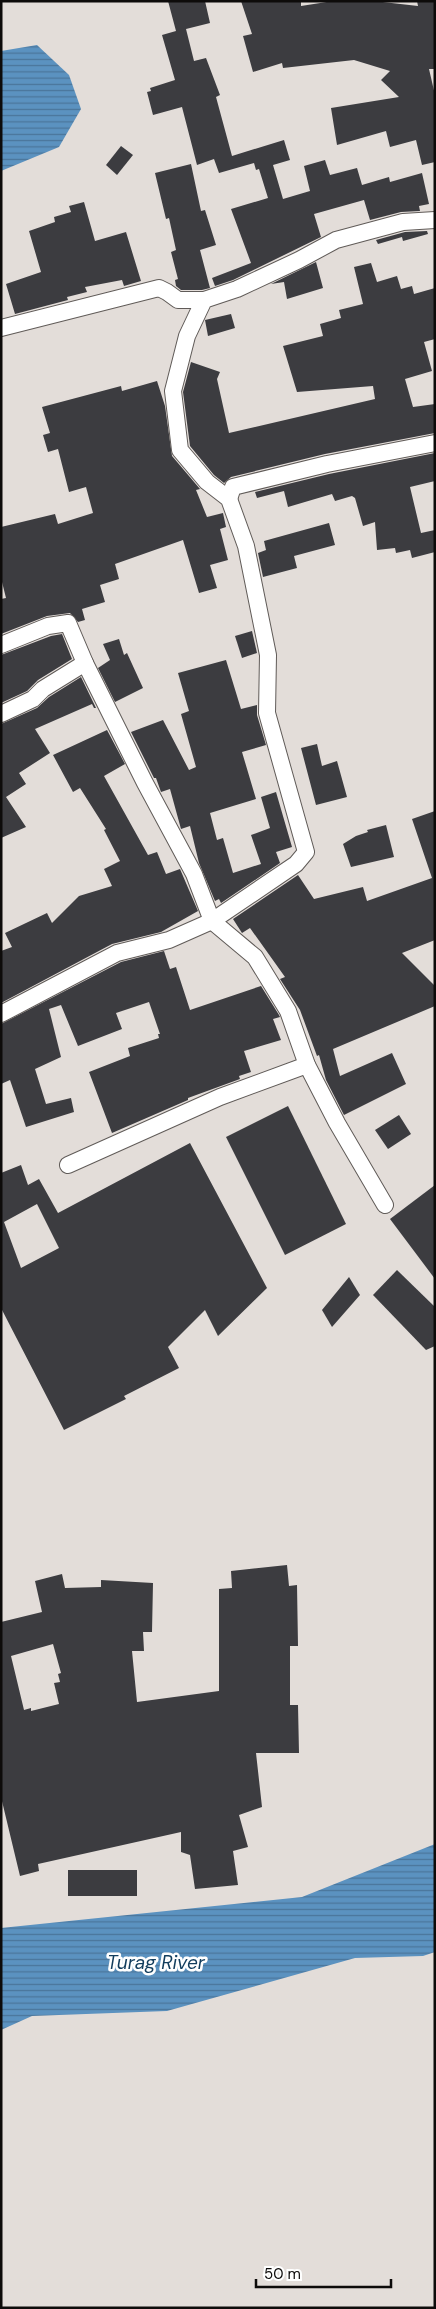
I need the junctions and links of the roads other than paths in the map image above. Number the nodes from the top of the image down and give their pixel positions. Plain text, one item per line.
1 (435, 220) edge
2 (204, 300) junction
3 (1, 328) edge
4 (435, 443) edge
5 (229, 499) junction
6 (1, 645) edge
7 (86, 663) junction
8 (1, 714) edge
9 (212, 920) junction
10 (1, 1014) edge
11 (308, 1065) junction
12 (68, 1165) dead end
13 (385, 1205) dead end

1 - 2 street
2 - 3 street
2 - 5 street
4 - 5 street
5 - 9 street
6 - 7 street
7 - 8 street
7 - 9 street
9 - 10 street
9 - 11 street
11 - 12 street
11 - 13 street

